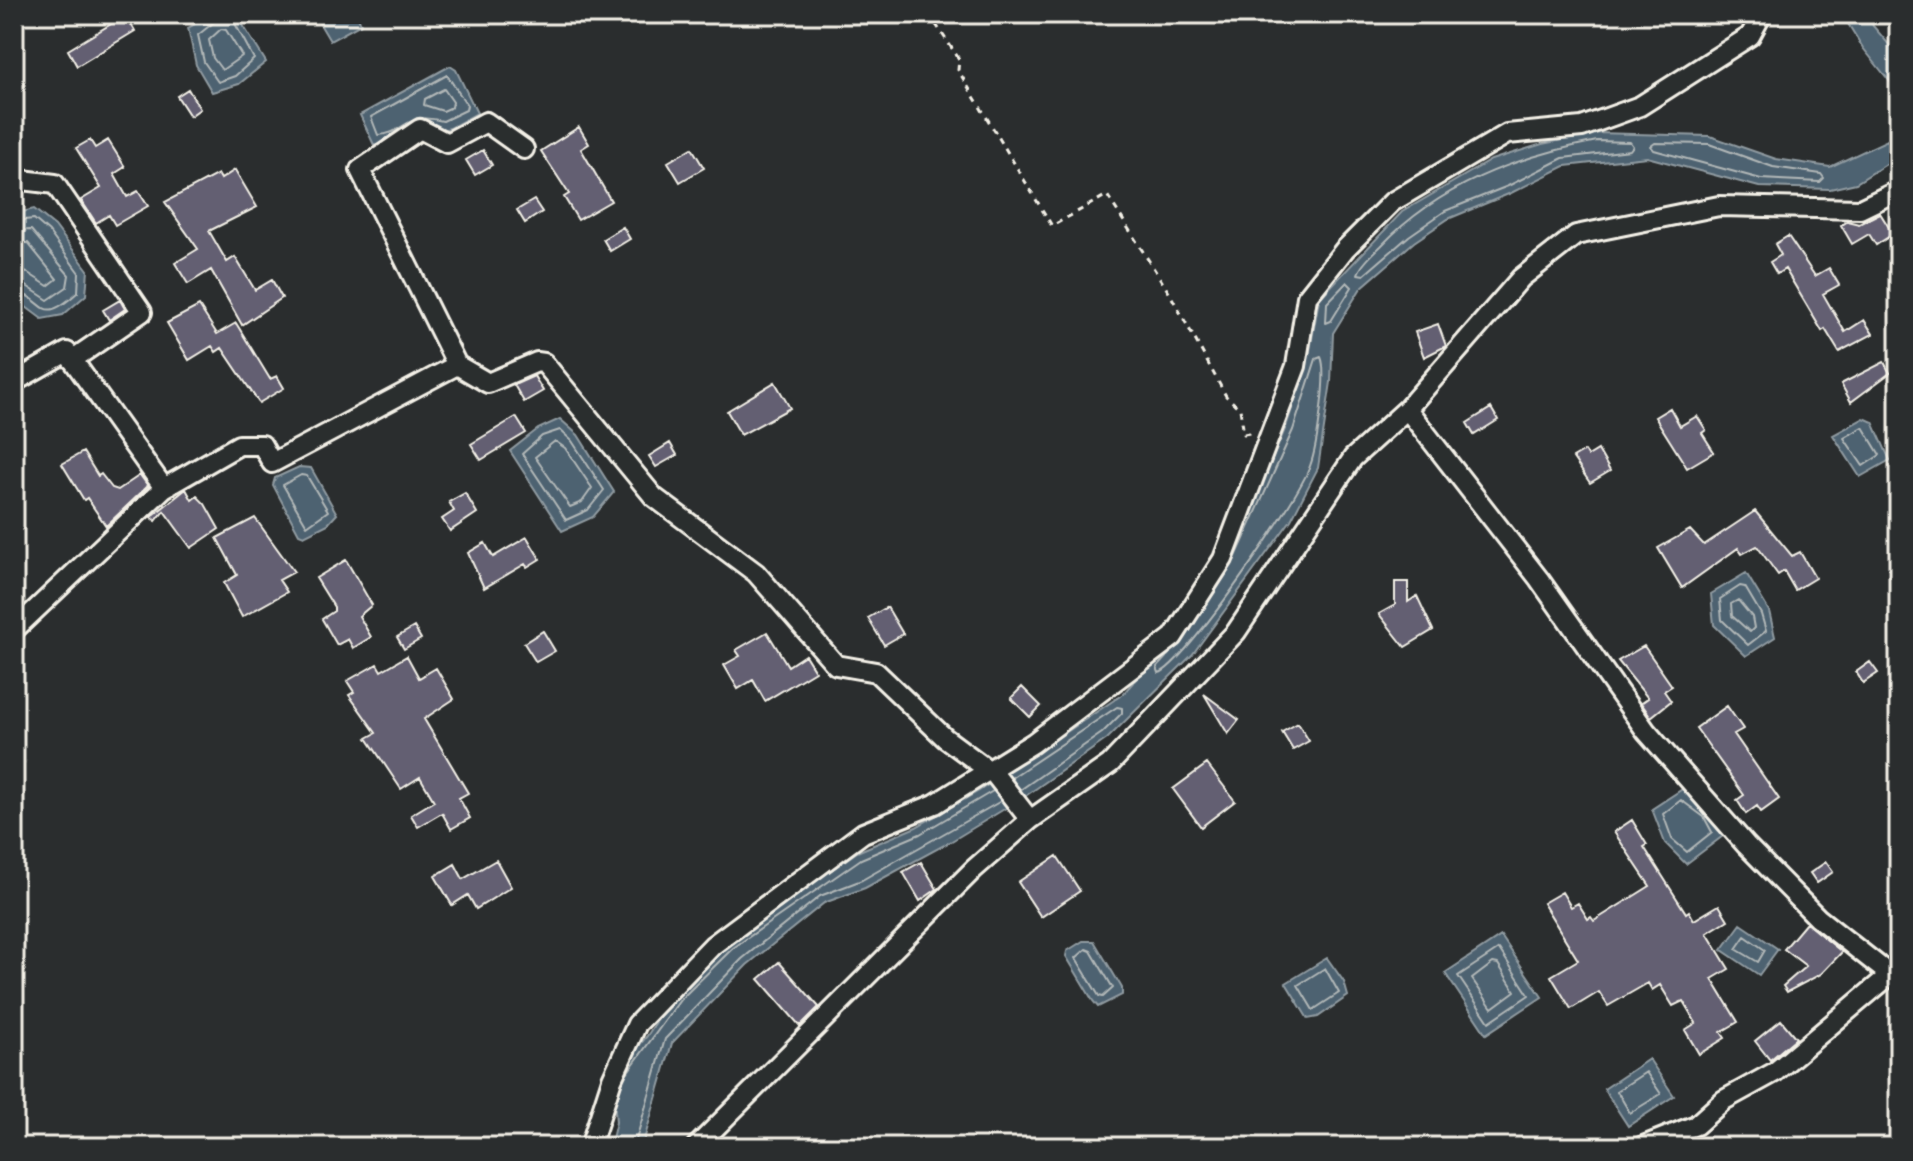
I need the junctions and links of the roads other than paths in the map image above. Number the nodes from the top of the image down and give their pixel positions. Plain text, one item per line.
1 (1762, 14) edge
2 (524, 149) dead end
3 (14, 179) edge
4 (1899, 190) edge
5 (72, 360) junction
6 (457, 365) junction
7 (14, 382) edge
8 (1407, 409) junction
9 (164, 488) junction
10 (14, 630) edge
11 (992, 773) junction
12 (1030, 820) junction
13 (1894, 970) edge
14 (590, 1147) edge
15 (696, 1147) edge
16 (1641, 1147) edge

1 - 11 street
2 - 6 street
3 - 5 street
4 - 8 street
5 - 7 street
5 - 9 street
6 - 9 street
6 - 11 street
8 - 12 street
8 - 13 street
9 - 10 street
11 - 12 street
11 - 14 street
12 - 15 street
13 - 16 street

